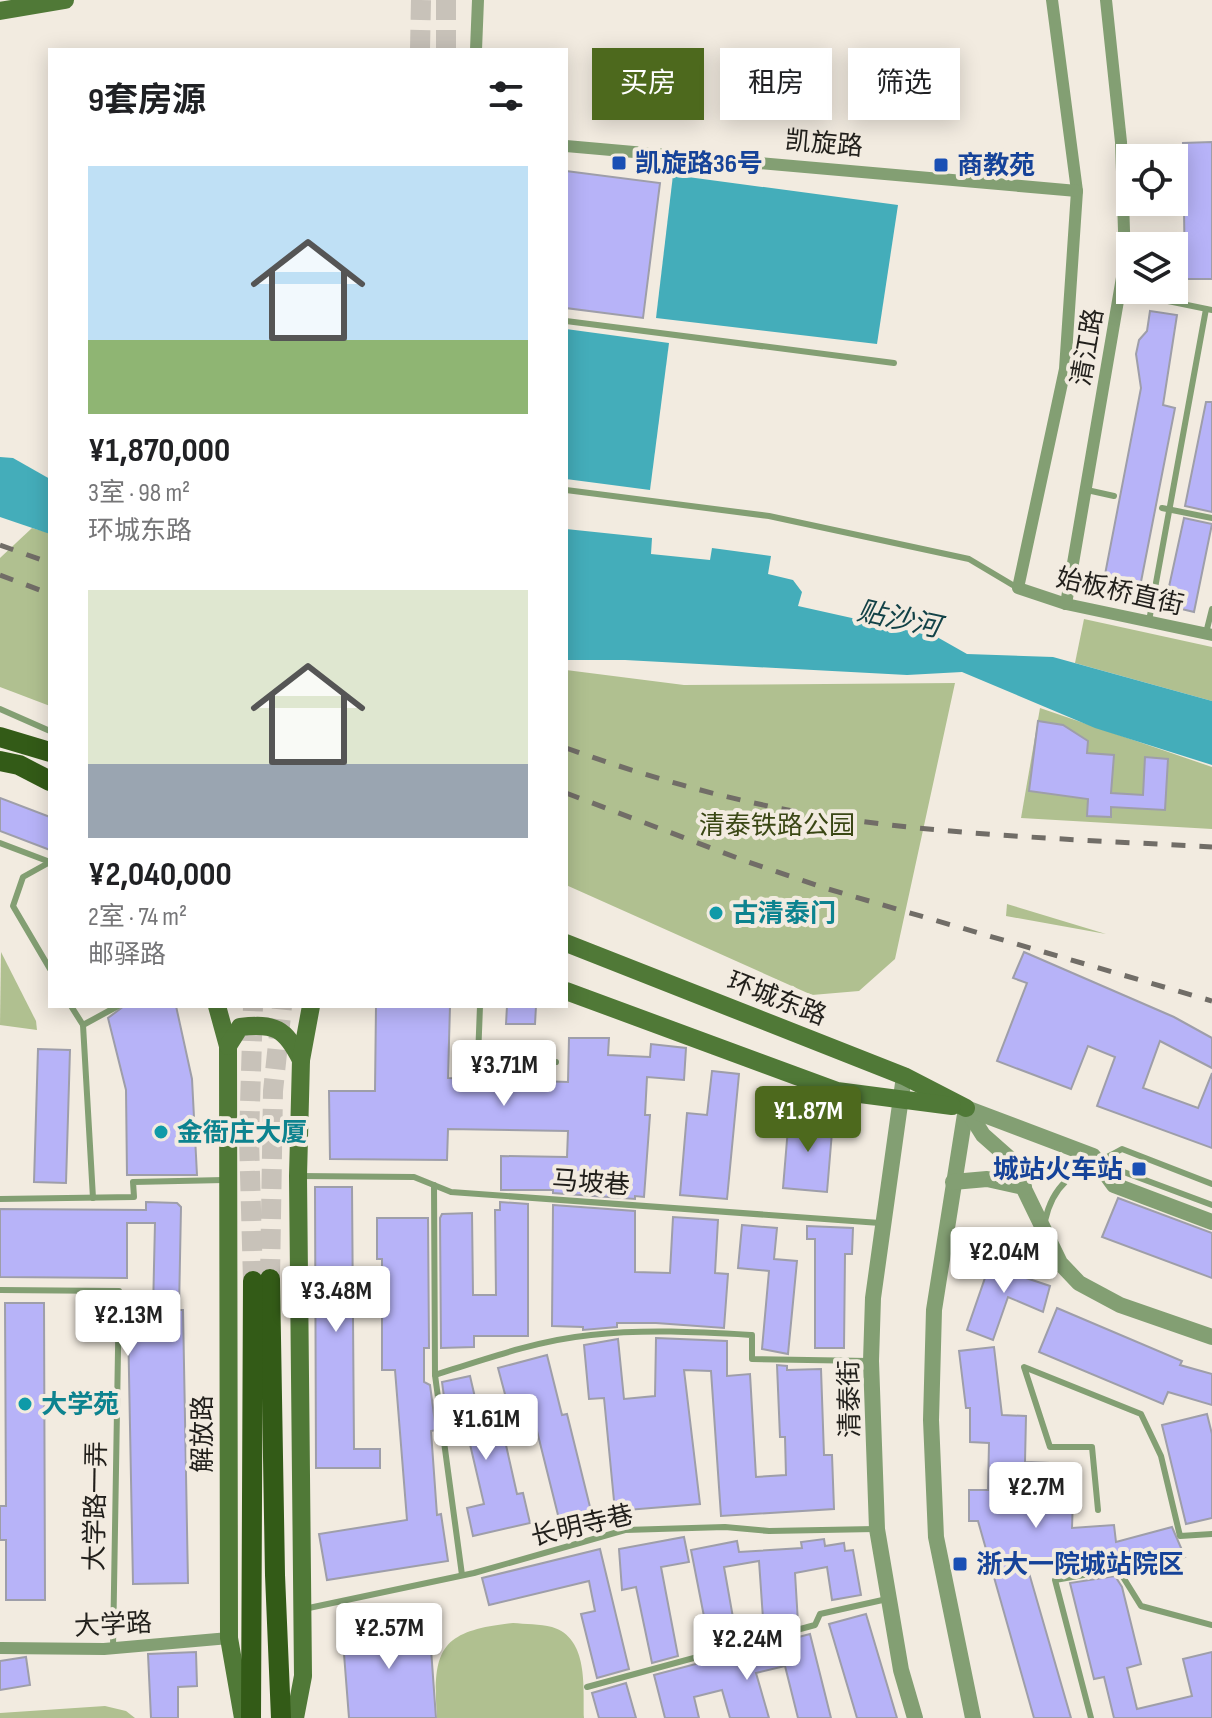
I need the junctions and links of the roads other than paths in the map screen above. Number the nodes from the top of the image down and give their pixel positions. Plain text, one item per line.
1 (65, 0) edge
2 (478, 0) edge
3 (1052, 0) edge
4 (1106, 0) edge
5 (0, 11) edge
6 (476, 48) edge
7 (568, 146) edge
8 (1077, 191) junction
9 (1124, 232) edge
10 (1117, 304) edge
11 (1181, 304) edge
12 (1209, 310) edge
13 (568, 321) edge
14 (894, 363) dead end
15 (1084, 489) junction
16 (568, 490) edge
17 (1114, 496) dead end
18 (1166, 509) junction
19 (1212, 518) edge
20 (1018, 588) junction
21 (1066, 604) junction
22 (1212, 609) edge
23 (1149, 621) junction
24 (1209, 634) edge
25 (0, 709) edge
26 (48, 730) edge
27 (0, 737) edge
28 (48, 751) edge
29 (10, 763) edge
30 (48, 780) edge
31 (0, 843) edge
32 (48, 861) edge
33 (48, 863) edge
34 (568, 944) edge
35 (48, 966) edge
36 (568, 992) edge
37 (72, 1008) edge
38 (114, 1008) edge
39 (218, 1008) edge
40 (311, 1008) edge
41 (480, 1008) edge
42 (83, 1025) junction
43 (228, 1046) junction
44 (301, 1060) junction
45 (556, 1062) dead end
46 (904, 1076) junction
47 (900, 1101) junction
48 (966, 1108) junction
49 (1097, 1163) junction
50 (298, 1176) junction
51 (228, 1180) junction
52 (953, 1182) junction
53 (1212, 1184) edge
54 (434, 1185) junction
55 (1024, 1187) junction
56 (93, 1198) junction
57 (0, 1199) edge
58 (1212, 1205) edge
59 (1212, 1222) edge
60 (883, 1223) junction
61 (1044, 1229) junction
62 (0, 1290) edge
63 (1212, 1337) edge
64 (871, 1361) junction
65 (435, 1375) junction
66 (1098, 1510) dead end
67 (877, 1529) junction
68 (1212, 1534) edge
69 (462, 1575) junction
70 (889, 1599) junction
71 (301, 1610) junction
72 (1212, 1625) edge
73 (229, 1638) junction
74 (0, 1648) edge
75 (113, 1648) junction
76 (587, 1687) dead end
77 (243, 1718) edge
78 (251, 1718) edge
79 (281, 1718) edge
80 (295, 1718) edge
81 (915, 1718) edge
82 (973, 1718) edge
83 (1091, 1718) edge

1 - 5 main road
2 - 6 street
3 - 8 street, 清江路
4 - 9 street, 清江路
7 - 8 street, 凯旋路
8 - 20 street, 清江路
10 - 15 street, 清江路
11 - 12 lane
12 - 18 lane
13 - 14 lane
15 - 17 lane
15 - 21 street, 清江路
16 - 20 lane
18 - 19 lane
18 - 23 lane
20 - 21 street, 始板桥直街
21 - 23 street, 始板桥直街
22 - 24 lane
23 - 24 street, 始板桥直街
25 - 26 lane
27 - 28 main road
29 - 30 main road
31 - 32 lane
33 - 35 lane
34 - 46 main road, 环城东路
36 - 47 main road, 环城东路
37 - 42 lane
38 - 42 lane
39 - 43 main road, 解放路
40 - 44 main road
41 - 45 lane
42 - 56 lane
43 - 44 main road
43 - 51 main road, 解放路
44 - 50 main road
46 - 47 street, 清泰街
46 - 48 main road, 环城东路
47 - 48 main road, 环城东路
47 - 60 street, 清泰街
48 - 49 street, 环城东路
48 - 52 street
48 - 55 street
49 - 53 lane
49 - 58 lane, 环城东路
49 - 59 street, 环城东路
49 - 61 lane
50 - 54 lane, 马坡巷
50 - 71 main road
51 - 56 lane
51 - 73 main road, 解放路
52 - 55 street
52 - 82 street
54 - 60 lane, 马坡巷
54 - 65 lane
55 - 61 street
56 - 57 lane
60 - 64 street, 清泰街
61 - 63 street
62 - 75 lane, 大学路一弄
64 - 65 lane
64 - 67 street, 清泰街
65 - 69 lane
66 - 68 lane
67 - 69 lane, 长明寺巷
67 - 70 street, 清泰街
69 - 71 lane, 长明寺巷
70 - 76 lane
70 - 81 street, 清泰街
71 - 80 main road
72 - 83 lane
73 - 75 street, 大学路
73 - 77 main road, 解放路
74 - 75 street, 大学路
78 - 79 main road, 解放路

